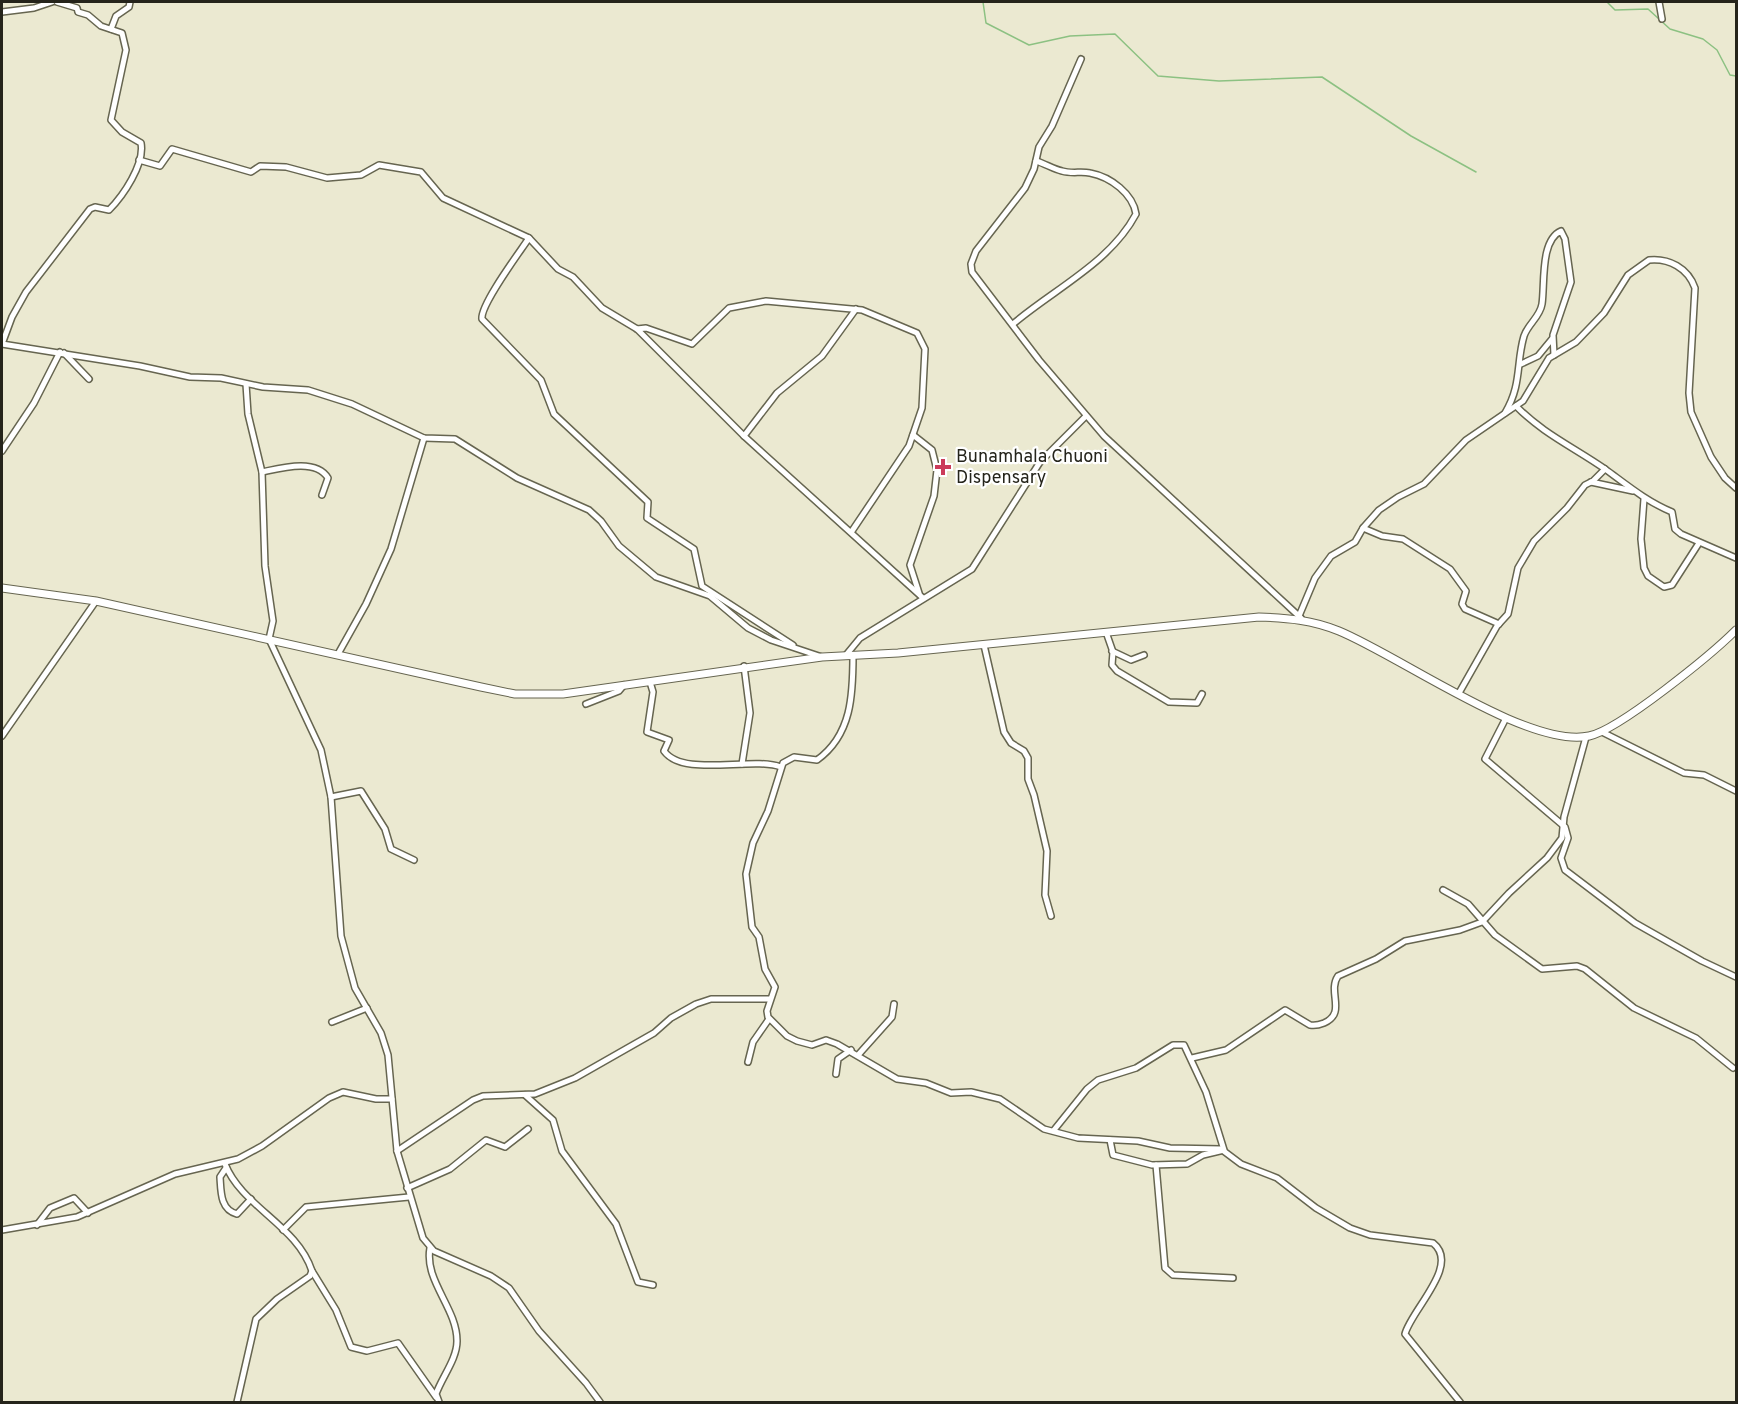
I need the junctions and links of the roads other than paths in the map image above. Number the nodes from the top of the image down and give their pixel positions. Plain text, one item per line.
1 (51, 2) edge
2 (57, 2) edge
3 (130, 2) edge
4 (1659, 2) edge
5 (2, 12) edge
6 (1662, 19) dead end
7 (111, 29) junction
8 (1081, 59) dead end
9 (139, 160) junction
10 (1036, 161) junction
11 (529, 238) junction
12 (856, 309) junction
13 (1013, 324) junction
14 (636, 329) junction
15 (1553, 338) junction
16 (62, 352) junction
17 (1554, 355) junction
18 (1521, 364) junction
19 (89, 379) dead end
20 (246, 384) junction
21 (1516, 406) junction
22 (1086, 416) junction
23 (1503, 417) junction
24 (912, 435) junction
25 (744, 436) junction
26 (424, 438) junction
27 (2, 450) edge
28 (1605, 469) junction
29 (262, 472) junction
30 (1591, 482) junction
31 (1737, 488) edge
32 (1633, 491) junction
33 (322, 495) dead end
34 (1644, 499) junction
35 (1362, 528) junction
36 (852, 531) junction
37 (1699, 543) junction
38 (1737, 558) edge
39 (2, 588) edge
40 (919, 593) junction
41 (923, 598) junction
42 (96, 601) junction
43 (1301, 618) junction
44 (1499, 624) junction
45 (1737, 630) edge
46 (1106, 632) junction
47 (269, 639) junction
48 (984, 645) junction
49 (801, 650) junction
50 (1112, 651) junction
51 (338, 654) junction
52 (849, 655) junction
53 (1144, 655) dead end
54 (822, 657) junction
55 (744, 666) junction
56 (650, 682) junction
57 (624, 685) junction
58 (1459, 693) junction
59 (1202, 694) dead end
60 (586, 704) dead end
61 (1506, 718) junction
62 (1602, 732) junction
63 (2, 736) edge
64 (1586, 737) junction
65 (742, 764) junction
66 (781, 767) junction
67 (1737, 791) edge
68 (330, 797) junction
69 (1565, 827) junction
70 (414, 861) dead end
71 (1443, 890) dead end
72 (1051, 916) dead end
73 (1482, 922) junction
74 (1737, 977) edge
75 (770, 999) junction
76 (894, 1005) dead end
77 (367, 1008) junction
78 (769, 1019) junction
79 (332, 1022) dead end
80 (851, 1050) junction
81 (859, 1054) junction
82 (1192, 1058) junction
83 (748, 1062) dead end
84 (1733, 1068) dead end
85 (837, 1074) dead end
86 (525, 1095) junction
87 (392, 1098) junction
88 (528, 1129) dead end
89 (1054, 1130) junction
90 (1110, 1140) junction
91 (1224, 1150) junction
92 (397, 1151) junction
93 (1156, 1165) junction
94 (226, 1166) junction
95 (407, 1188) junction
96 (409, 1197) junction
97 (251, 1199) junction
98 (88, 1213) junction
99 (37, 1225) junction
100 (2, 1230) edge
101 (283, 1230) junction
102 (430, 1248) junction
103 (312, 1271) junction
104 (1233, 1278) dead end
105 (652, 1285) dead end
106 (437, 1400) edge
107 (237, 1402) edge
108 (600, 1402) edge
109 (1460, 1402) edge

1 - 5 street
2 - 7 street
3 - 7 street
4 - 6 street
7 - 9 street
8 - 10 street
9 - 11 street
9 - 16 street
10 - 13 street
10 - 13 street
11 - 14 street
11 - 49 street
12 - 14 street
12 - 24 street
12 - 25 street
13 - 22 street
14 - 25 street
15 - 17 street
15 - 18 street
15 - 18 street
16 - 19 street
16 - 20 street
16 - 27 street
17 - 21 street
17 - 31 street
18 - 23 street
20 - 26 street
20 - 29 street
21 - 23 street
21 - 28 street
22 - 41 street
22 - 43 street
23 - 35 street
24 - 36 street
24 - 40 street
25 - 36 street
26 - 49 street
26 - 51 street
28 - 30 street
28 - 32 street
29 - 33 street
29 - 47 street
30 - 32 street
30 - 44 street
32 - 34 street
34 - 37 street
34 - 37 street
35 - 43 street
35 - 44 street
36 - 40 street
37 - 38 street
39 - 42 street
40 - 41 street
41 - 52 street
42 - 47 street
42 - 63 street
43 - 46 street
43 - 58 street
44 - 58 street
45 - 62 street
46 - 48 street
46 - 50 street
47 - 51 street
47 - 68 street
48 - 52 street
48 - 72 street
49 - 54 street
50 - 53 street
50 - 59 street
51 - 57 street
52 - 54 street
52 - 66 street
54 - 55 street
55 - 56 street
55 - 65 street
56 - 57 street
56 - 65 street
57 - 60 street
58 - 61 street
61 - 64 street
61 - 69 street
62 - 64 street
62 - 67 street
64 - 69 street
65 - 66 street
66 - 75 street
68 - 70 street
68 - 77 street
69 - 73 street
69 - 74 street
71 - 73 street
73 - 82 street
73 - 84 street
75 - 78 street
75 - 86 street
76 - 81 street
77 - 79 street
77 - 87 street
78 - 80 street
78 - 83 street
80 - 81 street
80 - 85 street
81 - 89 street
82 - 89 street
82 - 91 street
86 - 92 street
86 - 105 street
87 - 92 street
87 - 94 street
88 - 95 street
89 - 90 street
90 - 91 street
90 - 93 street
91 - 93 street
91 - 109 street
92 - 95 street
93 - 104 street
94 - 97 street
94 - 97 street
94 - 98 street
95 - 96 street
96 - 101 street
96 - 102 street
97 - 101 street
98 - 99 street
98 - 99 street
99 - 100 street
101 - 103 street
102 - 106 street
102 - 108 street
103 - 106 street
103 - 107 street

